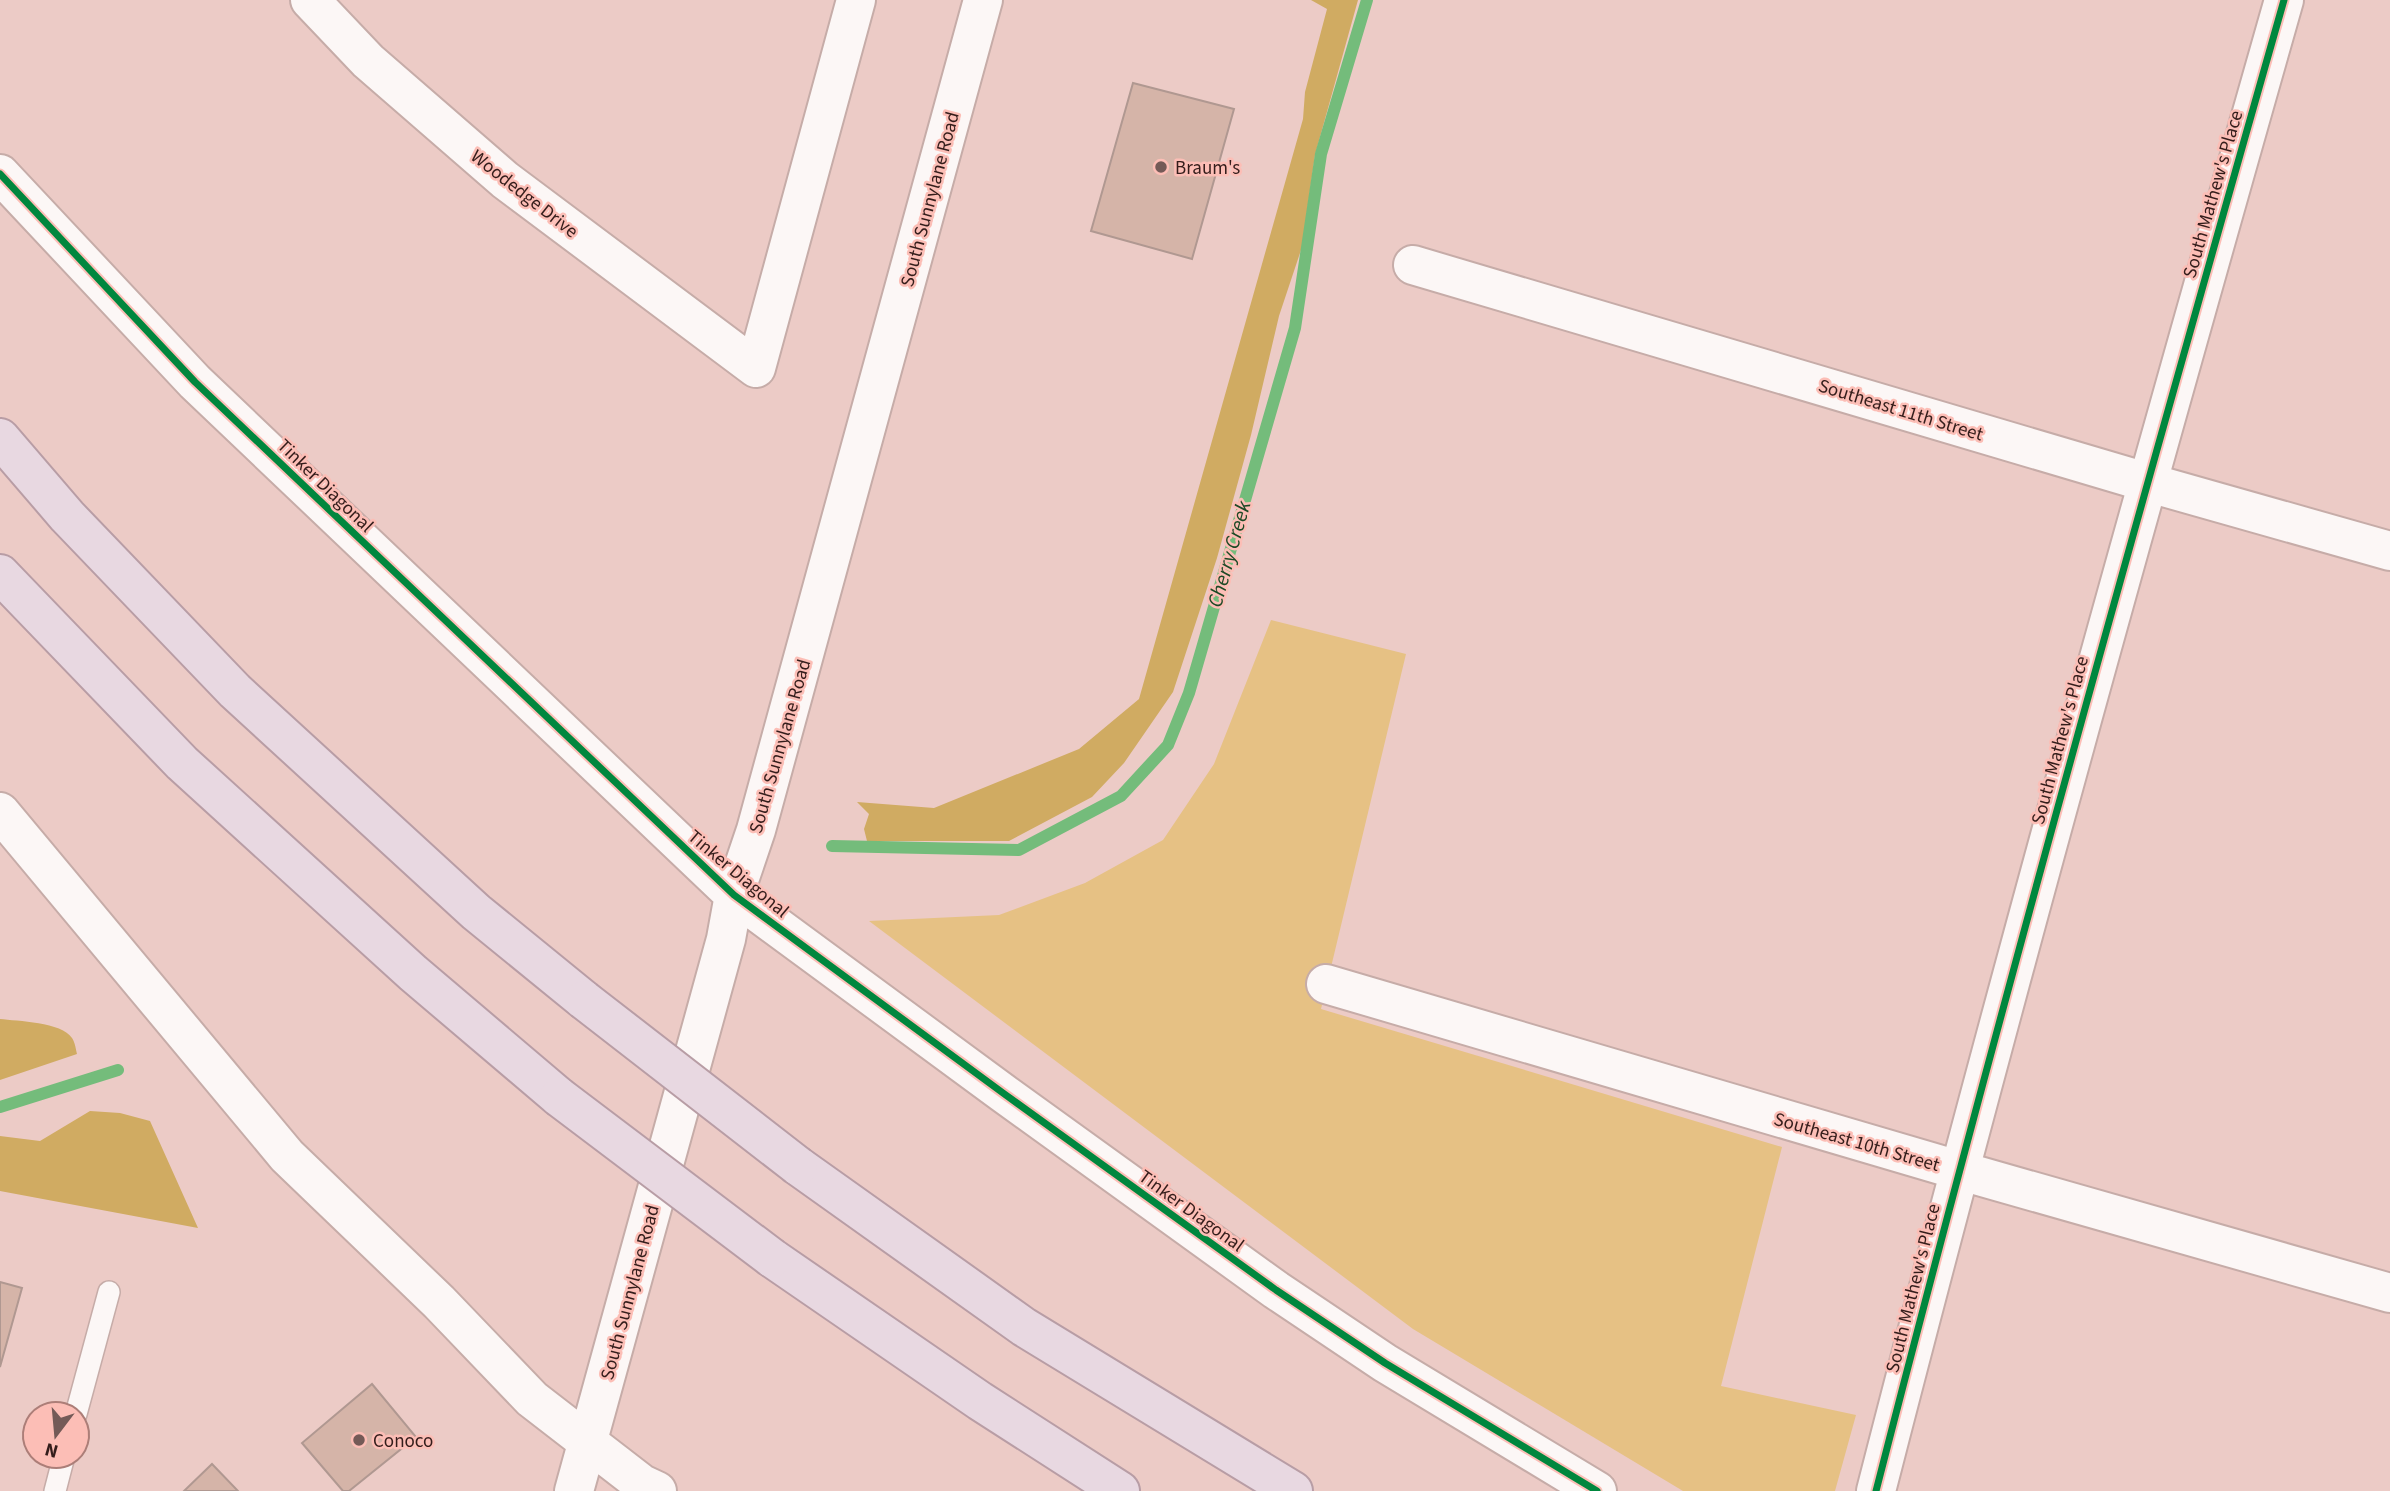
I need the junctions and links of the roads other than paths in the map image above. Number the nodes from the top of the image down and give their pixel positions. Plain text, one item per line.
1 (310, 0) edge
2 (856, 0) edge
3 (983, 0) edge
4 (2284, 0) edge
5 (0, 174) edge
6 (1413, 265) dead end
7 (0, 438) edge
8 (2146, 482) junction
9 (2390, 551) edge
10 (0, 574) edge
11 (0, 812) edge
12 (734, 895) junction
13 (1326, 984) dead end
14 (1958, 1170) junction
15 (108, 1292) dead end
16 (2390, 1293) edge
17 (80, 1400) edge
18 (588, 1441) junction
19 (60, 1470) edge
20 (55, 1491) edge
21 (574, 1491) edge
22 (657, 1491) edge
23 (1120, 1491) edge
24 (1293, 1491) edge
25 (1597, 1491) edge
26 (1876, 1491) edge

1 - 2 street, Woodedge Drive
3 - 12 street, South Sunnylane Road
4 - 8 street, South Mathew's Place
5 - 12 street, Tinker Diagonal
6 - 8 street, Southeast 11th Street
7 - 24 highway, bridge
8 - 9 street, Southeast 11th Street
8 - 14 street, South Mathew's Place
10 - 23 highway, bridge
11 - 18 street
12 - 18 street, South Sunnylane Road
12 - 25 street, Tinker Diagonal
13 - 14 street, Southeast 10th Street
14 - 16 street, Southeast 10th Street
14 - 26 street, South Mathew's Place
15 - 17 lane
18 - 21 street, South Sunnylane Road
18 - 22 street
19 - 20 lane

